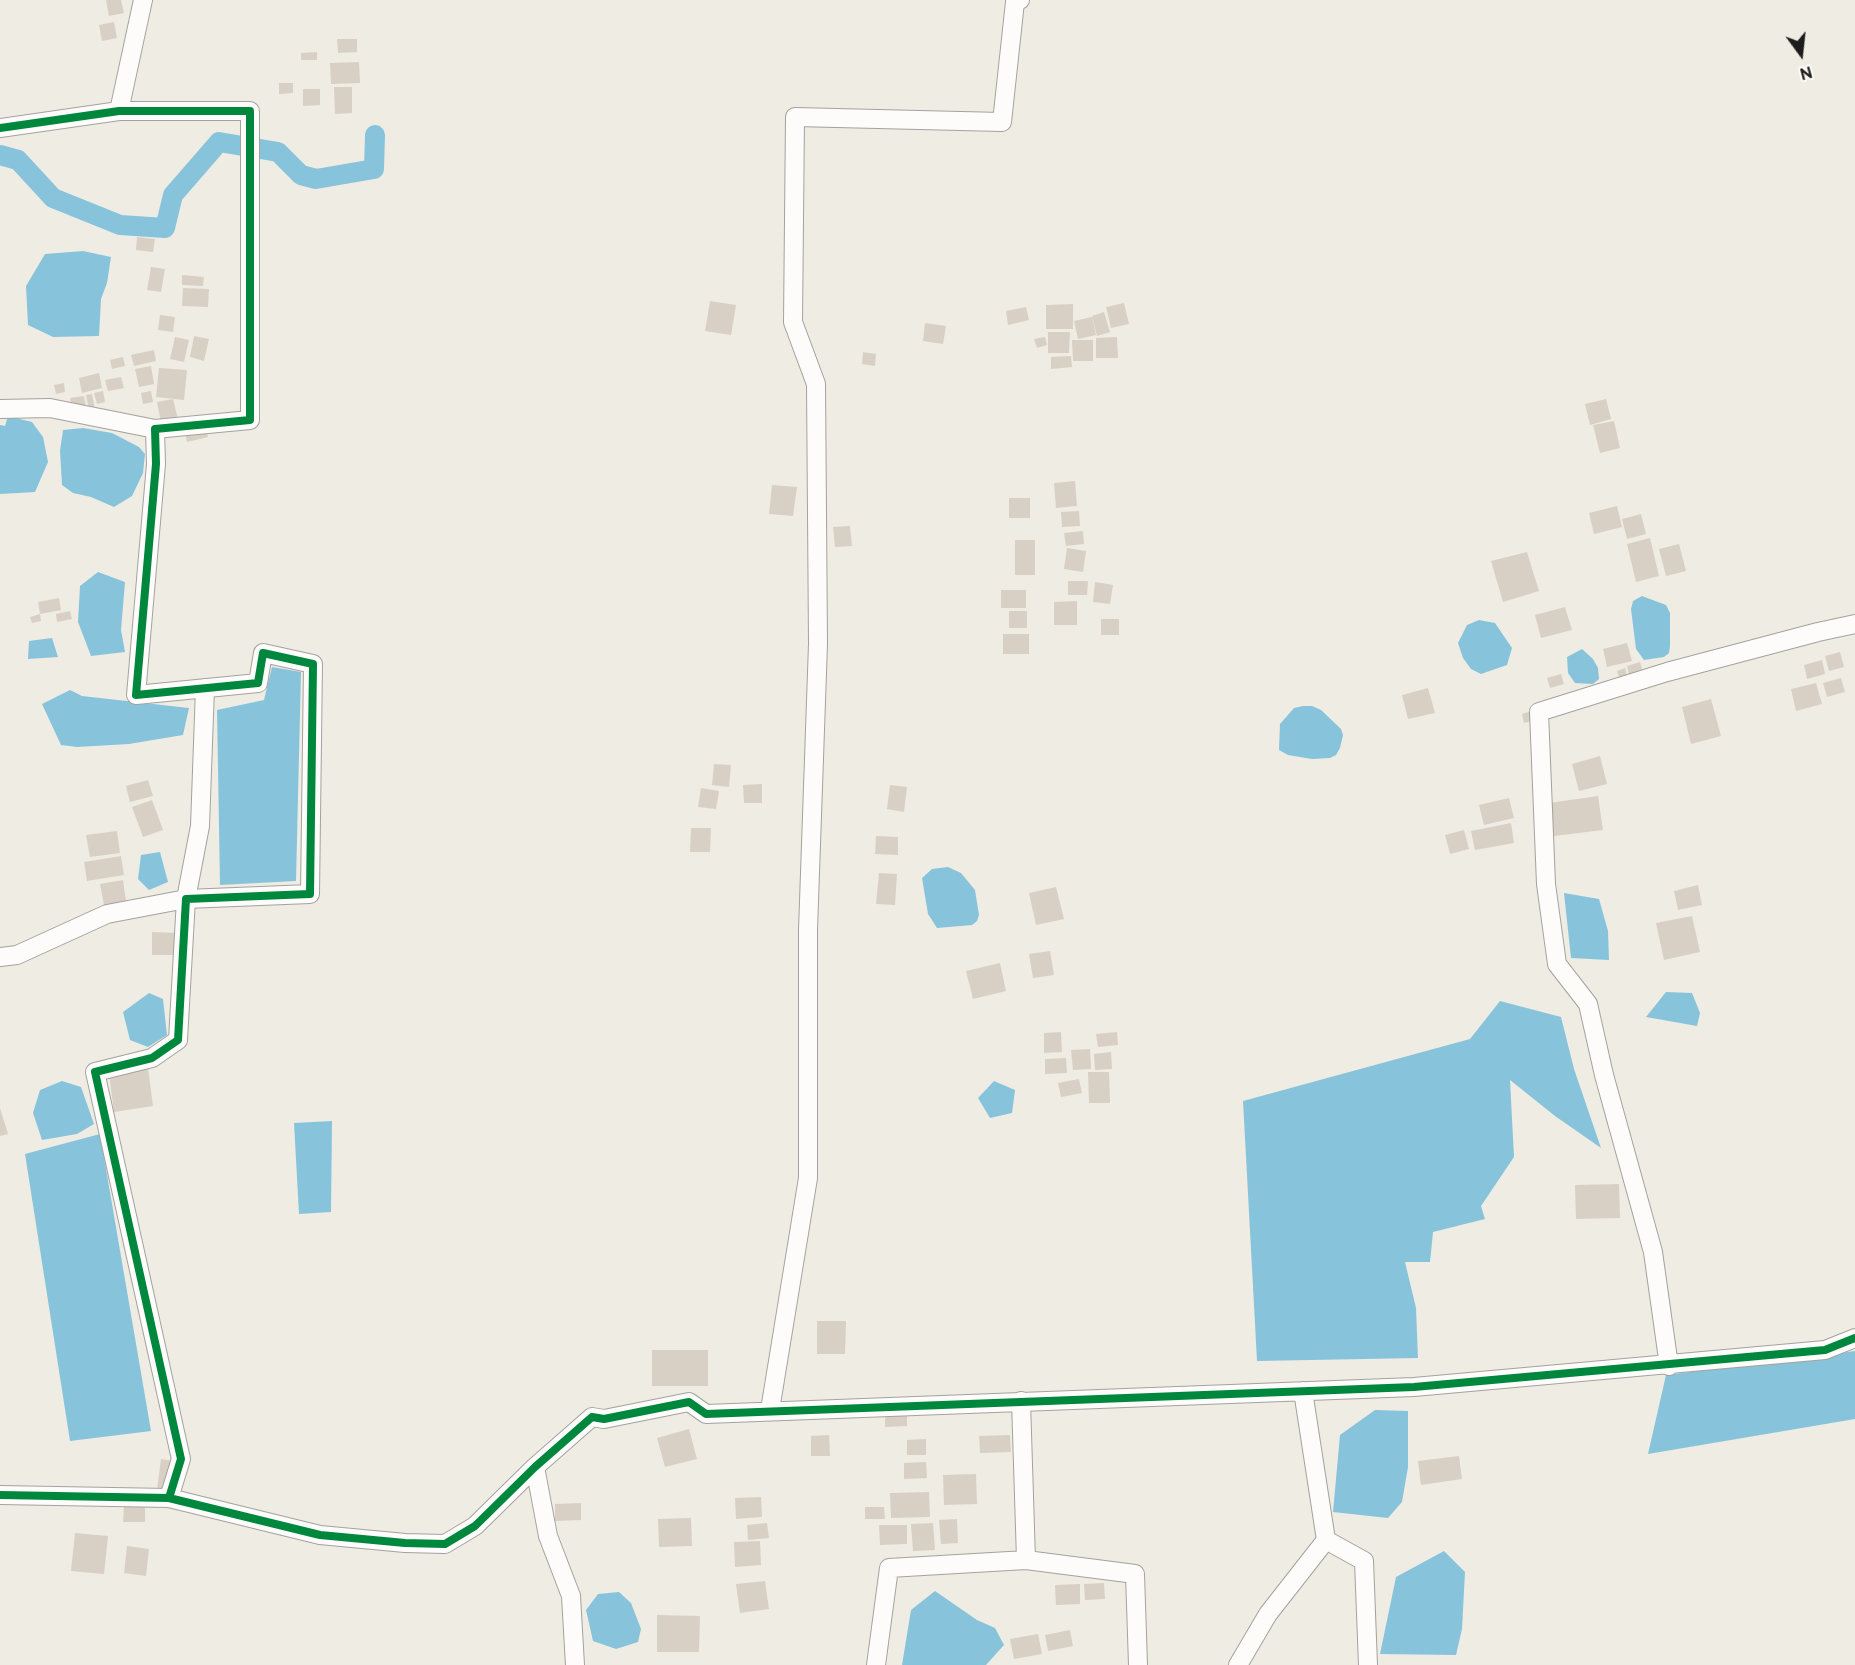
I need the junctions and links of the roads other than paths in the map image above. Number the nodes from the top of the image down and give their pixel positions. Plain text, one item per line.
1 (142, 0) edge
2 (1020, 0) edge
3 (119, 111) junction
4 (0, 128) edge
5 (0, 409) edge
6 (154, 429) junction
7 (1855, 624) edge
8 (206, 688) junction
9 (186, 899) junction
10 (0, 957) edge
11 (1855, 1338) edge
12 (1669, 1366) junction
13 (1303, 1391) junction
14 (1021, 1401) junction
15 (770, 1410) junction
16 (535, 1467) junction
17 (0, 1495) edge
18 (169, 1498) junction
19 (1326, 1540) junction
20 (1026, 1560) junction
21 (575, 1665) edge
22 (876, 1665) edge
23 (1137, 1665) edge
24 (1239, 1665) edge
25 (1368, 1665) edge

1 - 3 street
2 - 15 street
3 - 4 street
3 - 6 street
5 - 6 street
6 - 8 street
7 - 12 street
8 - 9 street
8 - 9 street
9 - 10 street
9 - 18 street
11 - 12 street
12 - 13 street
13 - 14 street
13 - 19 street
14 - 15 street
14 - 20 street
15 - 16 street
16 - 18 street
16 - 21 street
17 - 18 street
19 - 24 street
19 - 25 street
20 - 22 street
20 - 23 street

